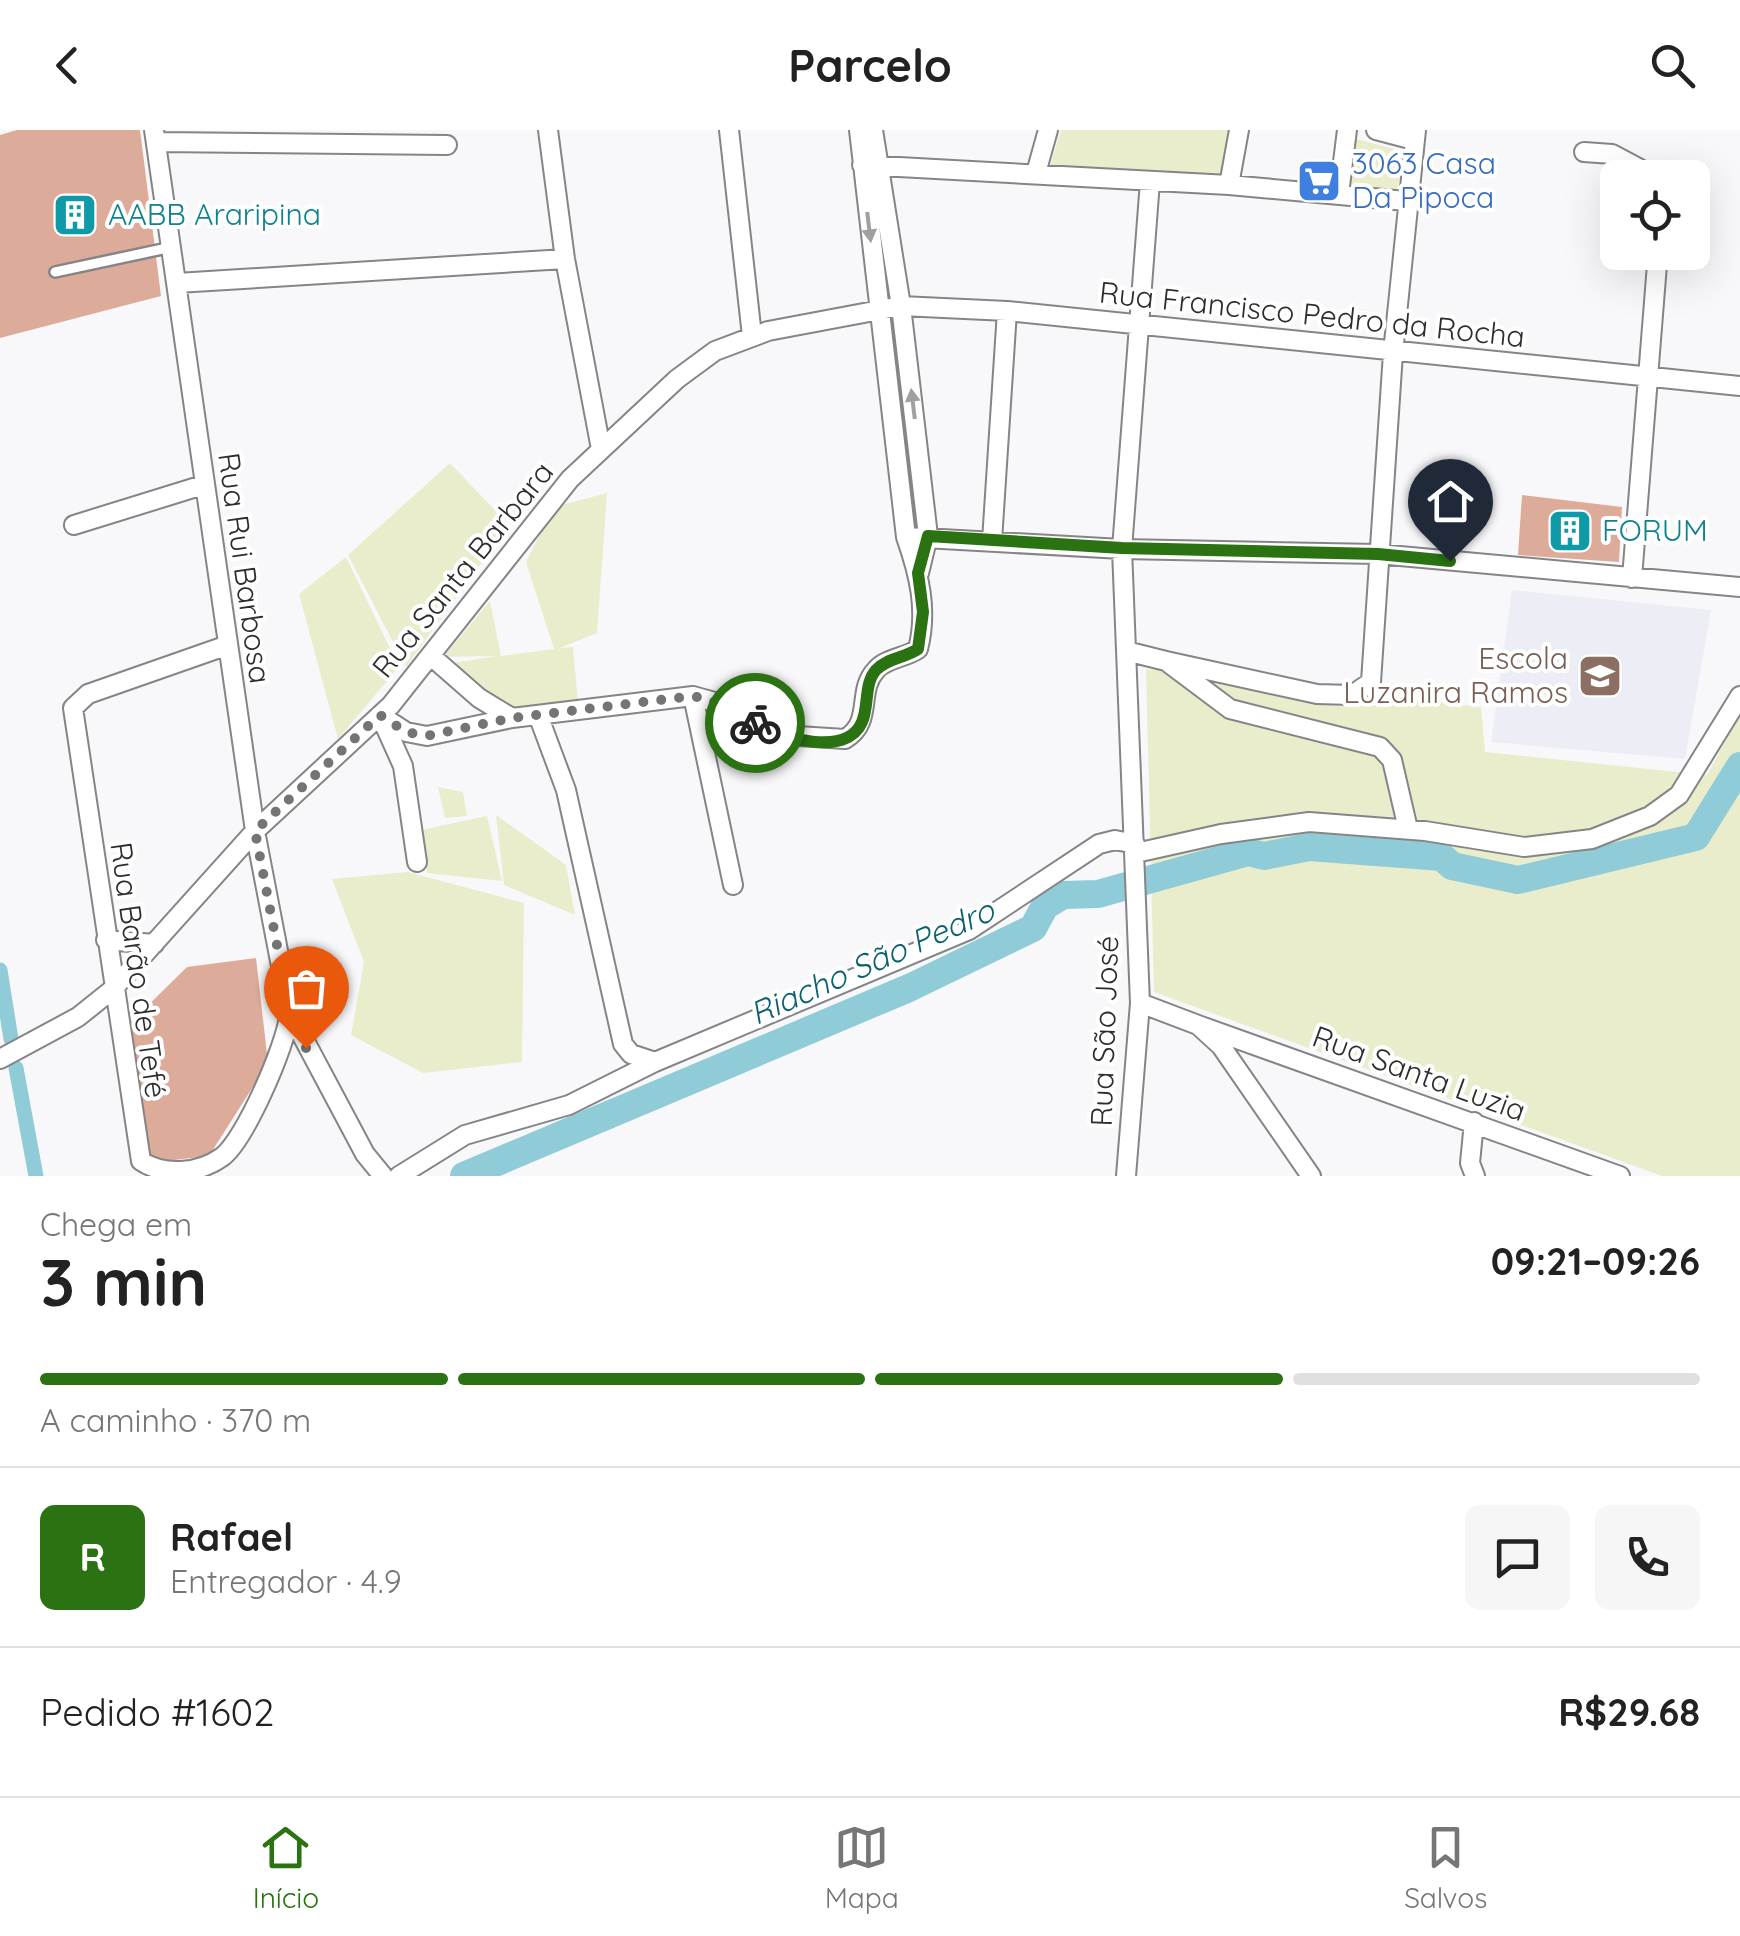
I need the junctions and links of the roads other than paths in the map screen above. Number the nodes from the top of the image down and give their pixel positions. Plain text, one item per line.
1 (548, 130) edge
2 (729, 130) edge
3 (859, 130) edge
4 (873, 130) edge
5 (1048, 130) edge
6 (1239, 130) edge
7 (1347, 130) edge
8 (1376, 130) edge
9 (1415, 135) edge
10 (155, 136) edge
11 (447, 145) dead end
12 (1584, 152) dead end
13 (1623, 160) edge
14 (869, 165) junction
15 (1036, 172) junction
16 (1150, 181) junction
17 (1229, 186) junction
18 (1339, 194) junction
19 (1406, 202) junction
20 (172, 247) junction
21 (565, 259) junction
22 (1657, 270) edge
23 (55, 272) dead end
24 (178, 283) junction
25 (901, 306) junction
26 (879, 310) junction
27 (1007, 311) junction
28 (1139, 324) junction
29 (752, 336) junction
30 (1393, 353) junction
31 (1650, 376) junction
32 (1740, 386) edge
33 (600, 449) junction
34 (920, 462) junction
35 (897, 465) junction
36 (203, 485) junction
37 (74, 525) dead end
38 (928, 536) junction
39 (906, 537) junction
40 (992, 541) junction
41 (1122, 548) junction
42 (1378, 554) junction
43 (918, 573) junction
44 (1632, 578) junction
45 (1740, 587) edge
46 (228, 645) junction
47 (1126, 652) junction
48 (432, 656) junction
49 (1166, 661) junction
50 (693, 696) junction
51 (1740, 696) edge
52 (380, 715) junction
53 (538, 715) junction
54 (512, 718) junction
55 (1408, 829) junction
56 (255, 831) junction
57 (1136, 855) junction
58 (417, 862) dead end
59 (732, 885) dead end
60 (106, 940) junction
61 (154, 944) junction
62 (114, 989) junction
63 (1140, 1002) junction
64 (290, 1013) junction
65 (1198, 1025) junction
66 (0, 1059) edge
67 (655, 1062) junction
68 (1474, 1122) junction
69 (383, 1176) edge
70 (399, 1176) edge
71 (1126, 1176) edge
72 (1311, 1176) edge
73 (1474, 1176) edge
74 (1620, 1176) edge

1 - 21 street
2 - 29 street
3 - 14 street
4 - 14 street
5 - 15 street
6 - 17 street
7 - 18 street
8 - 9 street
9 - 19 street
10 - 11 street
10 - 20 street, Rua Rui Barbosa
12 - 13 street
14 - 15 street
14 - 25 street
14 -> 26 street
15 - 16 street
16 - 17 street
16 - 28 street, Rua São José
17 - 18 street
18 - 19 street
19 - 30 street
20 - 23 lane
20 - 24 street, Rua Rui Barbosa
21 - 24 street
21 - 33 street
22 - 31 street
24 - 36 street, Rua Rui Barbosa
25 - 26 street, Rua Francisco Pedro da Rocha
25 - 27 street, Rua Francisco Pedro da Rocha
34 -> 25 street
26 - 29 street, Rua Santa Barbara
26 - 35 street
27 - 28 street, Rua Francisco Pedro da Rocha
27 - 40 street
28 - 30 street, Rua Francisco Pedro da Rocha
28 - 41 street, Rua São José
29 - 33 street, Rua Santa Barbara
30 - 31 street, Rua Francisco Pedro da Rocha
30 - 42 street
31 - 32 street, Rua Francisco Pedro da Rocha
31 - 44 street
33 - 48 street, Rua Santa Barbara
34 - 35 street
34 - 38 street
35 - 39 street
36 - 37 street
36 - 46 street, Rua Rui Barbosa
38 - 39 street
38 - 40 street
38 - 43 street
39 - 43 street
40 - 41 street
41 - 42 street
41 - 47 street, Rua São José
42 - 44 street
42 - 49 street
43 - 50 street
44 - 45 street
46 - 56 street, Rua Rui Barbosa
46 - 60 street, Rua Barão de Tefé
47 - 49 street
47 - 57 street, Rua São José
48 - 52 street, Rua Santa Barbara
48 - 54 street
49 - 55 street
50 - 53 street
50 - 59 street
51 - 55 street
52 - 54 street
52 - 56 street, Rua Santa Barbara
52 - 58 street
53 - 54 street
53 - 67 street
55 - 57 street
56 - 61 street, Rua Santa Barbara
56 - 64 street, Rua Rui Barbosa
57 - 63 street, Rua São José
57 - 67 street
60 - 61 street
60 - 62 street, Rua Barão de Tefé
61 - 62 street, Rua Santa Barbara
62 - 64 street, Rua Barão de Tefé
62 - 66 street, Rua Santa Barbara
63 - 65 street, Rua Santa Luzia
63 - 71 street, Rua São José
64 - 69 street
65 - 68 street, Rua Santa Luzia
65 - 72 street
67 - 70 street
68 - 73 street
68 - 74 street, Rua Santa Luzia

